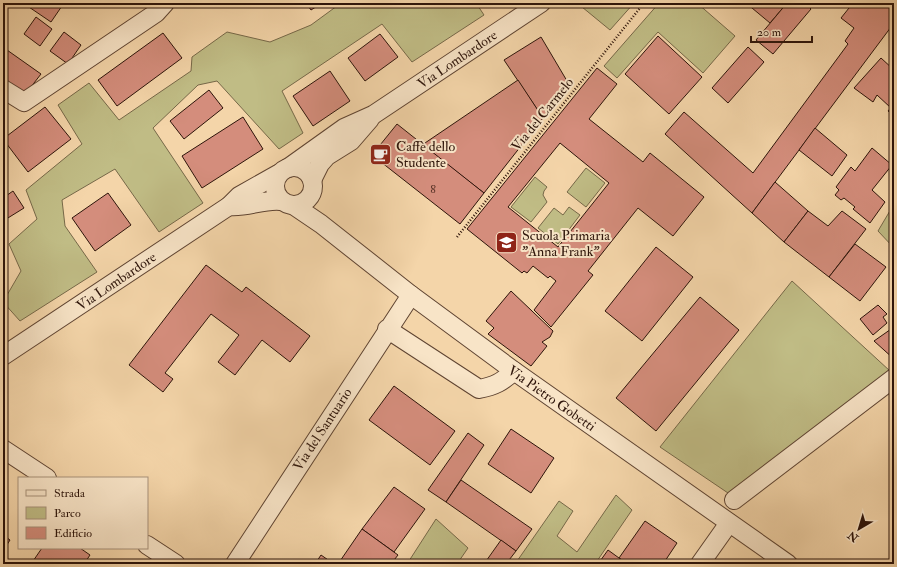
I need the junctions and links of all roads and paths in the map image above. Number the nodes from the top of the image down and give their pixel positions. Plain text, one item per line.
1 (165, 3) edge
2 (541, 3) edge
3 (644, 3) edge
4 (3, 89) edge
5 (373, 115) junction
6 (283, 171) junction
7 (312, 187) junction
8 (287, 203) junction
9 (229, 206) junction
10 (321, 224) junction
11 (456, 237) dead end
12 (411, 295) junction
13 (387, 329) junction
14 (3, 356) edge
15 (514, 371) junction
16 (894, 378) edge
17 (3, 449) edge
18 (45, 477) edge
19 (734, 500) dead end
20 (729, 523) junction
21 (148, 546) edge
22 (176, 564) edge
23 (235, 564) edge
24 (700, 564) edge
25 (788, 564) edge

1 - 4 street
2 - 5 street, Via Lombardore
3 - 11 path, Via del Carmelo
5 - 6 street, Via Lombardore
5 - 7 street, Via Lombardore
6 - 7 street
6 - 8 street
6 - 9 street, Via Lombardore
7 - 8 street
7 - 10 street
8 - 9 street, Via Lombardore
8 - 10 street, Via Pietro Gobetti
9 - 14 street, Via Lombardore
10 - 12 street, Via Pietro Gobetti
12 - 13 street, Via del Santuario
12 - 15 street, Via Pietro Gobetti
13 - 15 street
13 - 23 street, Via del Santuario
15 - 20 street, Via Pietro Gobetti
16 - 19 street
17 - 18 street
20 - 24 street
20 - 25 street, Via Pietro Gobetti
21 - 22 street

